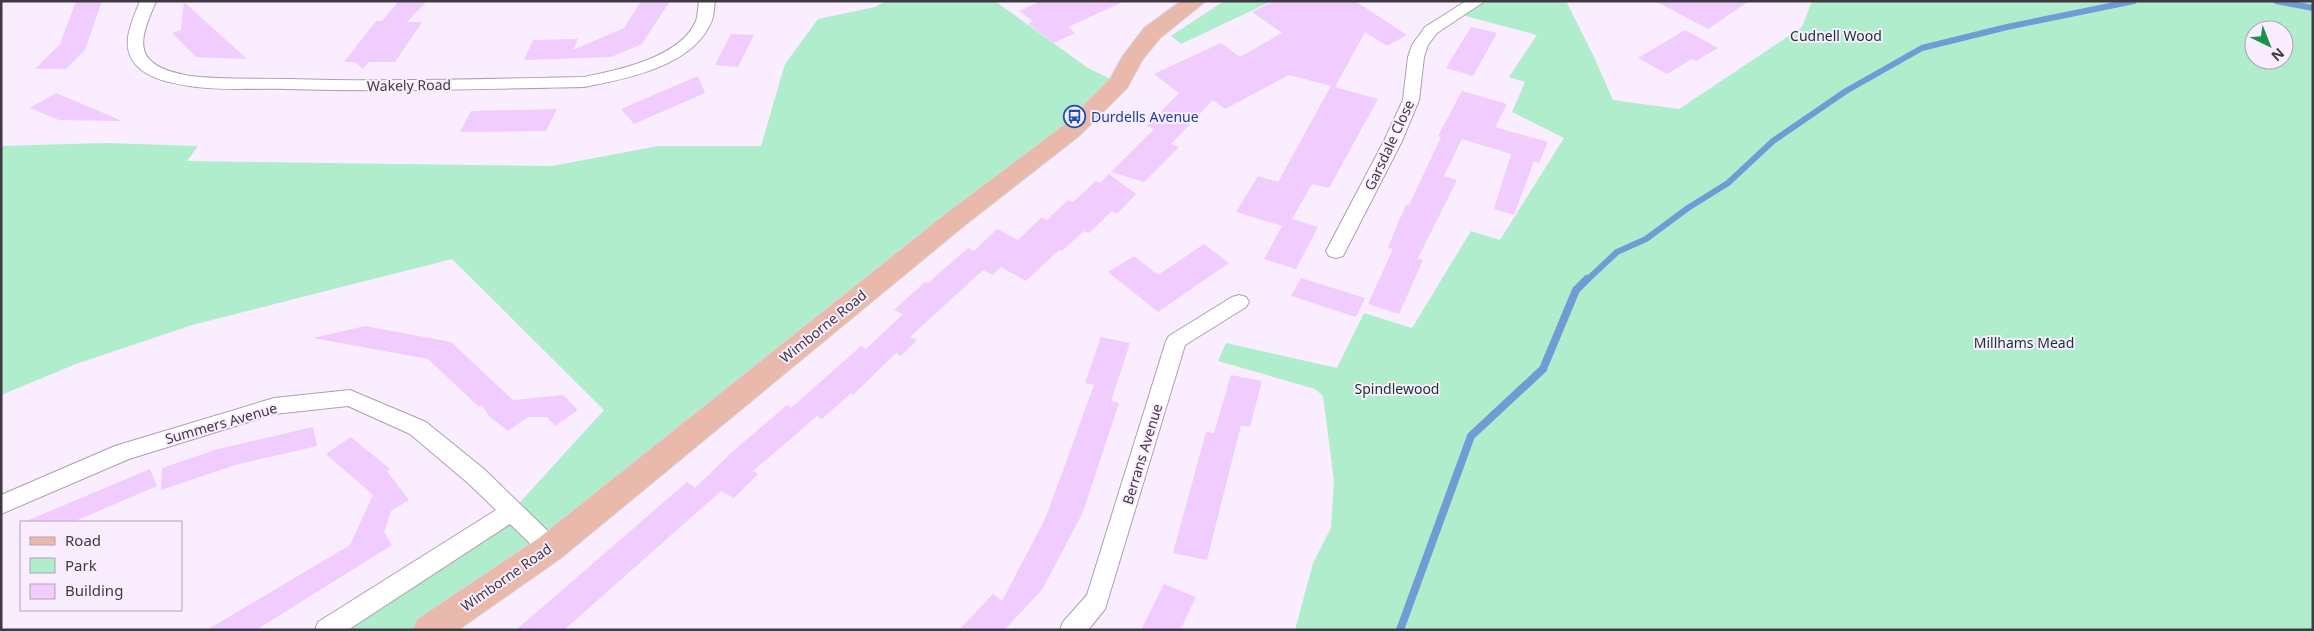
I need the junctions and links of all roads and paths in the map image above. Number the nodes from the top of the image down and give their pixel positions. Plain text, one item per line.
1 (148, 1) edge
2 (707, 1) edge
3 (1477, 1) edge
4 (1189, 2) edge
5 (1336, 251) dead end
6 (1239, 302) dead end
7 (1, 505) edge
8 (512, 511) junction
9 (550, 548) junction
10 (327, 630) edge
11 (430, 630) edge
12 (1072, 630) edge

1 - 2 street, Wakely Road
3 - 5 street, Garsdale Close
4 - 9 main road, Wimborne Road
6 - 12 street, Berrans Avenue
7 - 8 street, Summers Avenue
8 - 9 street, Summers Avenue
8 - 10 street
9 - 11 main road, Wimborne Road

